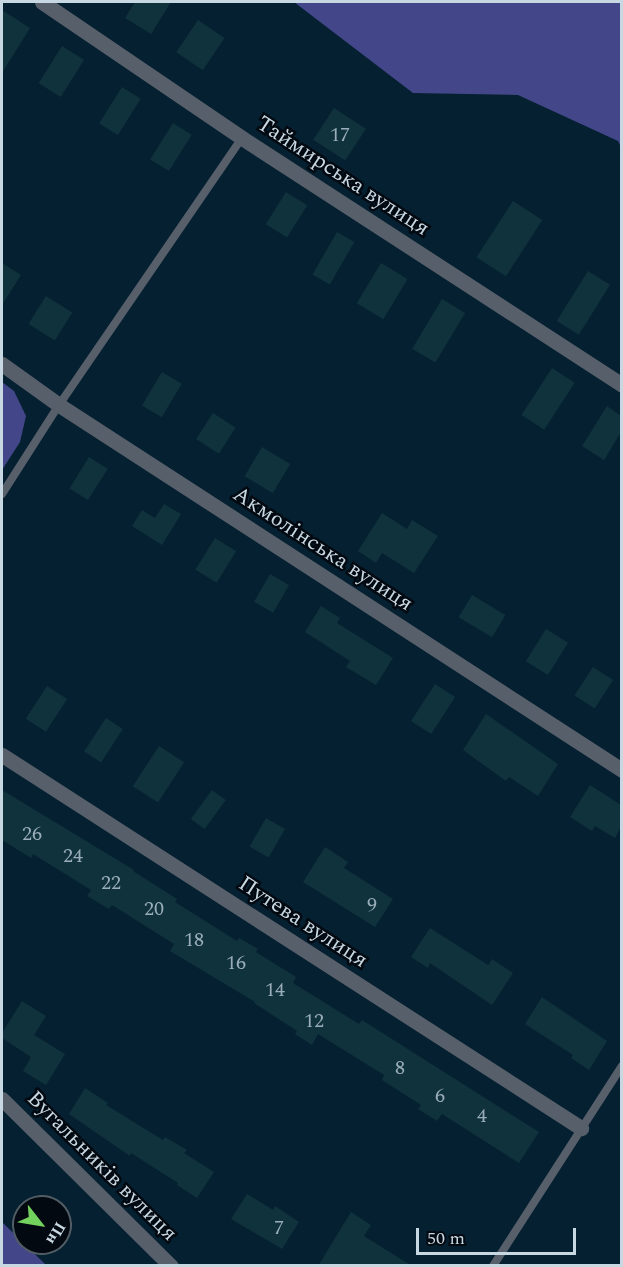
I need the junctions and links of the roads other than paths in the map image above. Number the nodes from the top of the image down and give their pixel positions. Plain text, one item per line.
1 (42, 2) edge
2 (242, 138) junction
3 (2, 364) edge
4 (621, 385) edge
5 (59, 405) junction
6 (2, 494) edge
7 (2, 755) edge
8 (621, 770) edge
9 (621, 1066) edge
10 (2, 1099) edge
11 (581, 1128) junction
12 (171, 1266) edge
13 (493, 1266) edge

1 - 2 street, Таймирська вулиця
2 - 4 street, Таймирська вулиця
2 - 5 lane
3 - 5 street, Акмолiнська вулиця
5 - 6 lane
5 - 8 street, Акмолiнська вулиця
7 - 11 street, Путева вулиця
9 - 11 lane
10 - 12 street, Вугальників вулиця
11 - 13 lane

